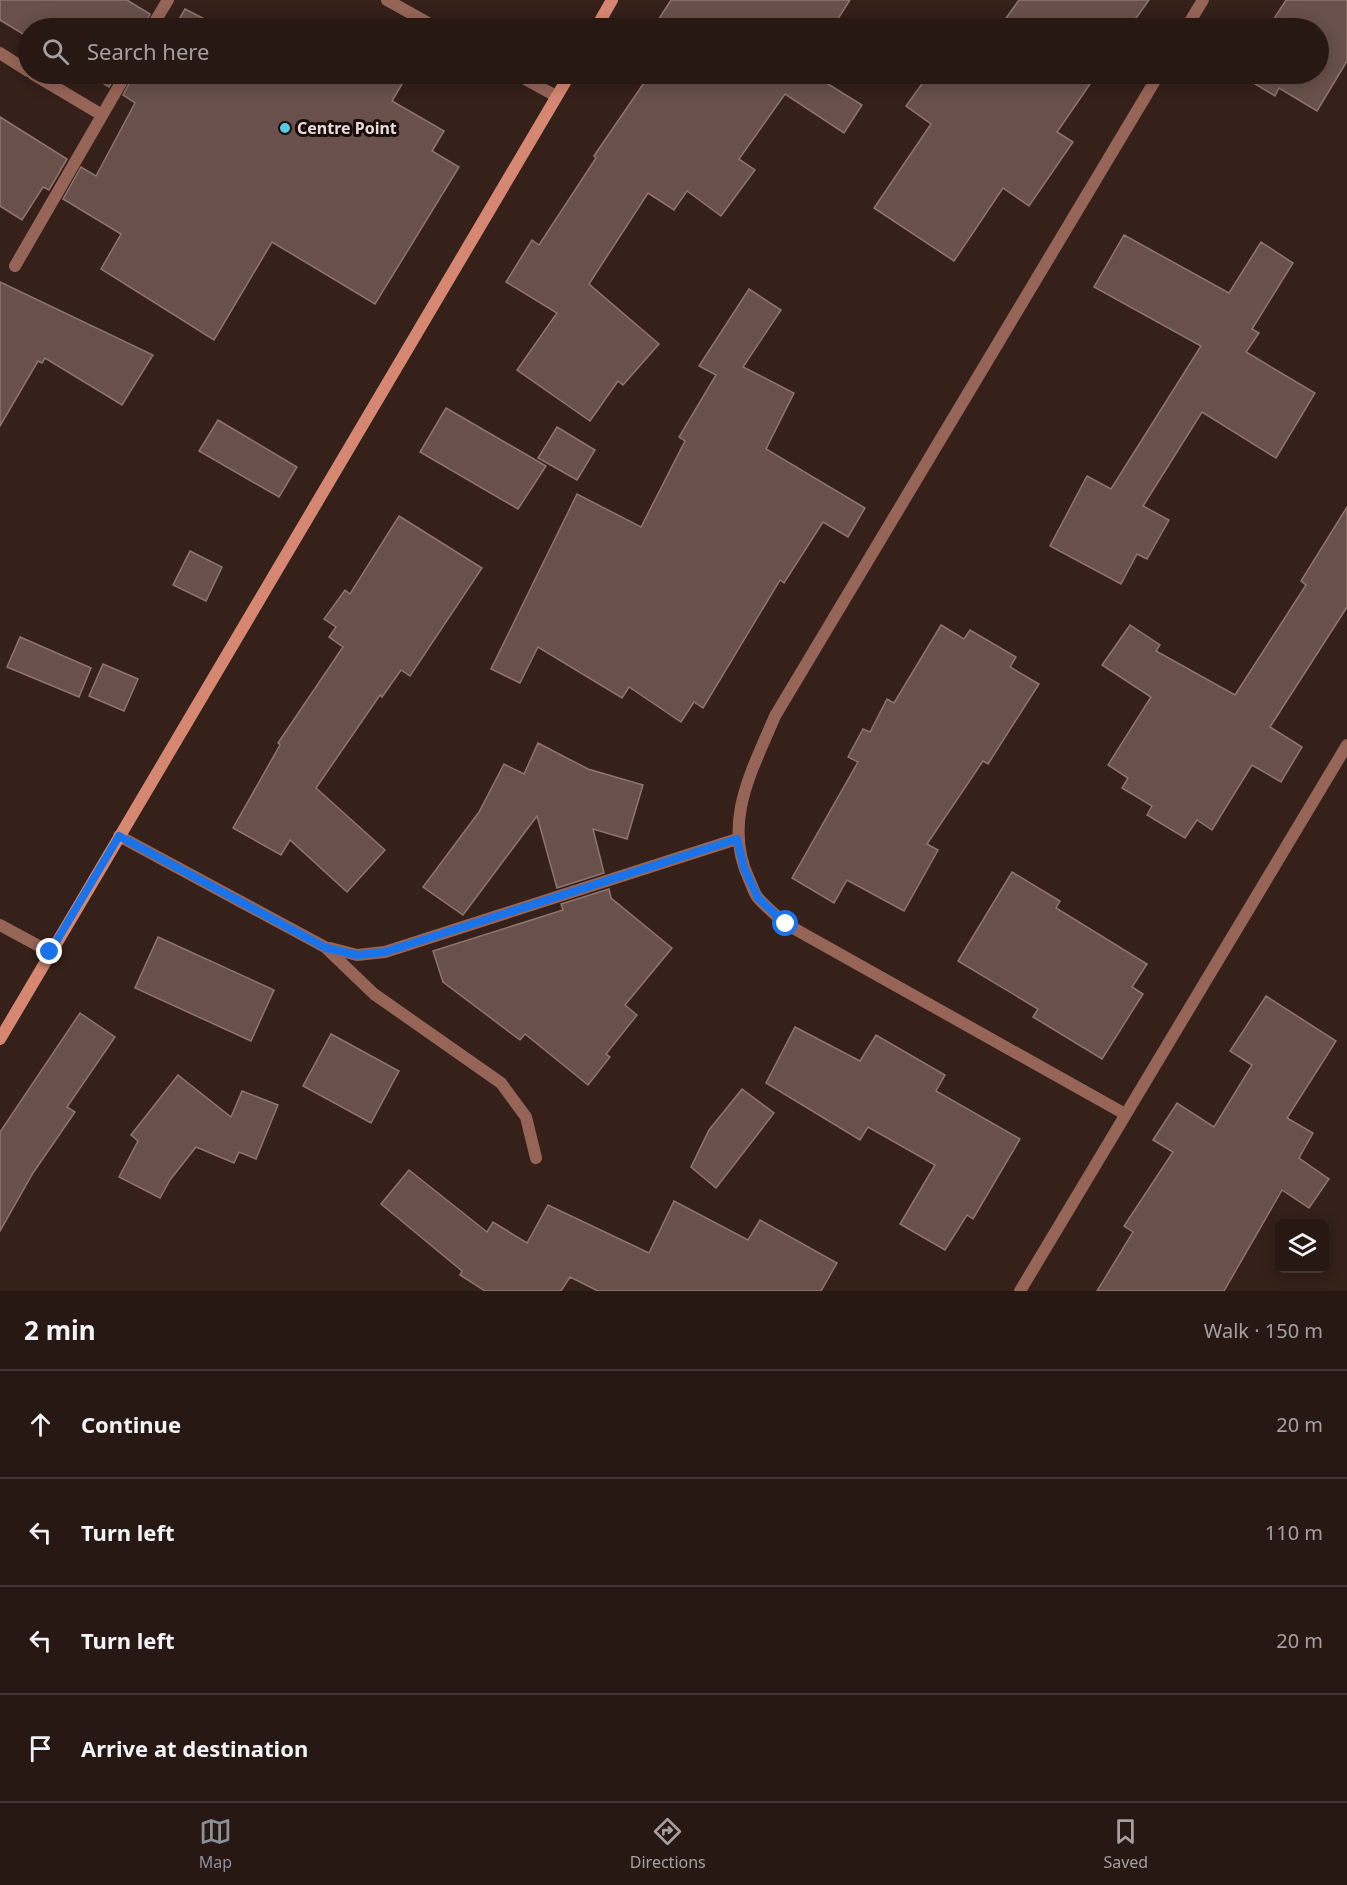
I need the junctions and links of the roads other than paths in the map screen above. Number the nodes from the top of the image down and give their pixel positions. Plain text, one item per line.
1 (168, 0) edge
2 (387, 0) edge
3 (612, 0) edge
4 (1203, 0) edge
5 (158, 18) edge
6 (419, 18) edge
7 (602, 18) edge
8 (1192, 18) edge
9 (0, 53) edge
10 (18, 65) edge
11 (50, 84) edge
12 (120, 84) edge
13 (534, 84) edge
14 (564, 84) edge
15 (1153, 84) edge
16 (556, 96) junction
17 (102, 115) junction
18 (15, 266) dead end
19 (1347, 745) edge
20 (119, 836) junction
21 (737, 839) junction
22 (0, 925) edge
23 (326, 948) junction
24 (50, 952) junction
25 (0, 1039) edge
26 (1125, 1114) junction
27 (536, 1158) dead end
28 (1020, 1291) edge

1 - 5 street
2 - 6 street
3 - 7 street
4 - 8 street
9 - 10 street
11 - 17 street
12 - 17 street
13 - 16 street
14 - 16 street
15 - 21 street
16 - 20 street
17 - 18 street
19 - 26 street
20 - 23 street
20 - 24 street
21 - 23 street
21 - 26 street
22 - 24 street
23 - 27 street
24 - 25 street
26 - 28 street

